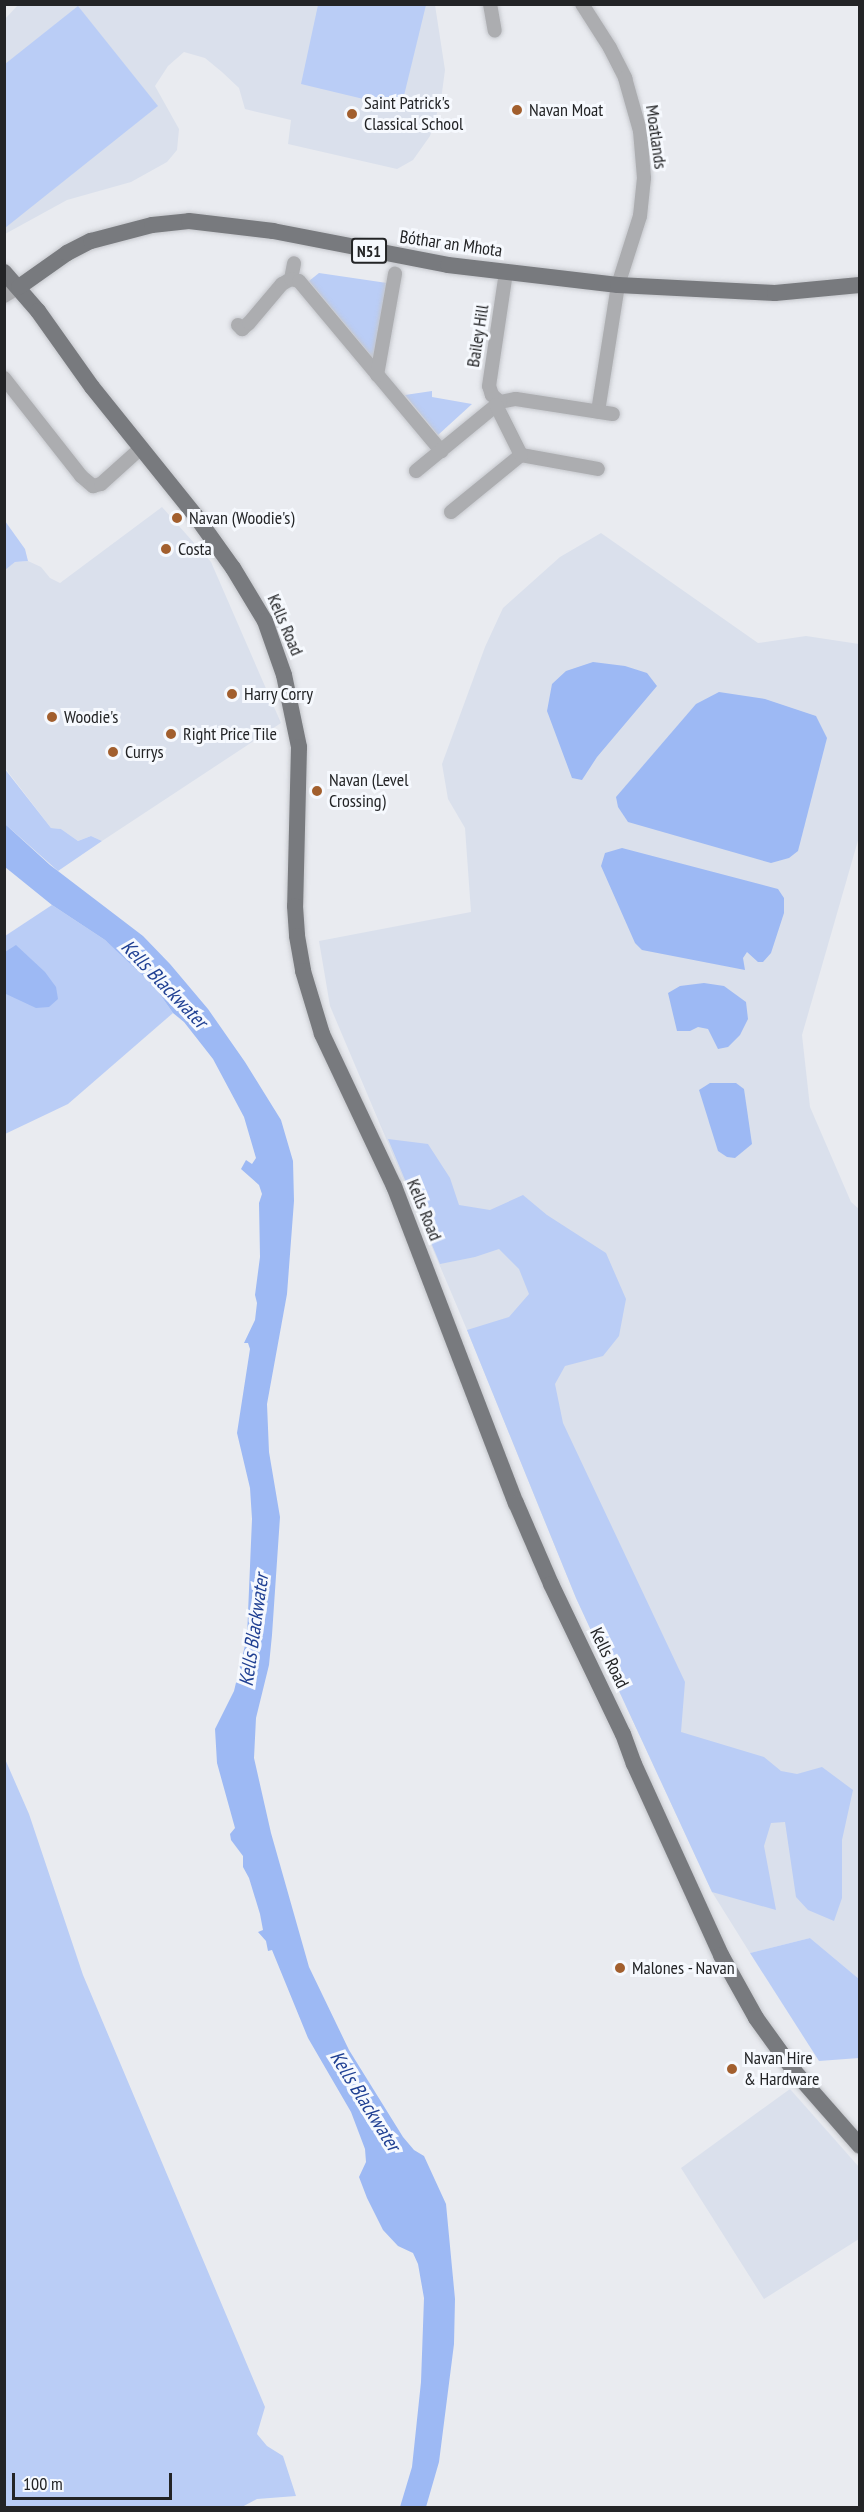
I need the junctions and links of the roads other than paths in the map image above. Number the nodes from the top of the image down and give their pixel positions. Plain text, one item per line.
1 (490, 4) edge
2 (582, 4) edge
3 (495, 31) dead end
4 (294, 263) dead end
5 (4, 272) edge
6 (507, 272) junction
7 (395, 274) dead end
8 (291, 279) junction
9 (618, 285) junction
10 (860, 285) edge
11 (12, 291) edge
12 (238, 325) dead end
13 (377, 375) junction
14 (4, 378) edge
15 (498, 404) junction
16 (598, 411) junction
17 (613, 414) dead end
18 (141, 448) junction
19 (441, 451) junction
20 (520, 455) junction
21 (598, 469) dead end
22 (416, 471) dead end
23 (451, 512) dead end
24 (860, 2146) edge

1 - 3 street
2 - 9 street, Moatlands
4 - 8 street
5 - 11 main road, Kells Road
6 - 9 main road, Bóthar an Mhota / N51
6 - 11 main road, Bóthar an Mhota / N51
6 - 15 street, Bailey Hill
7 - 13 street
8 - 12 street
8 - 13 street
9 - 10 main road, Bóthar an Mhota / N51
9 - 16 street
11 - 18 main road, Kells Road
13 - 19 street
14 - 18 street
15 - 16 street
15 - 19 street
15 - 20 street, Bailey Hill
16 - 17 street
18 - 24 main road, Kells Road
19 - 22 street
20 - 21 street
20 - 23 street

